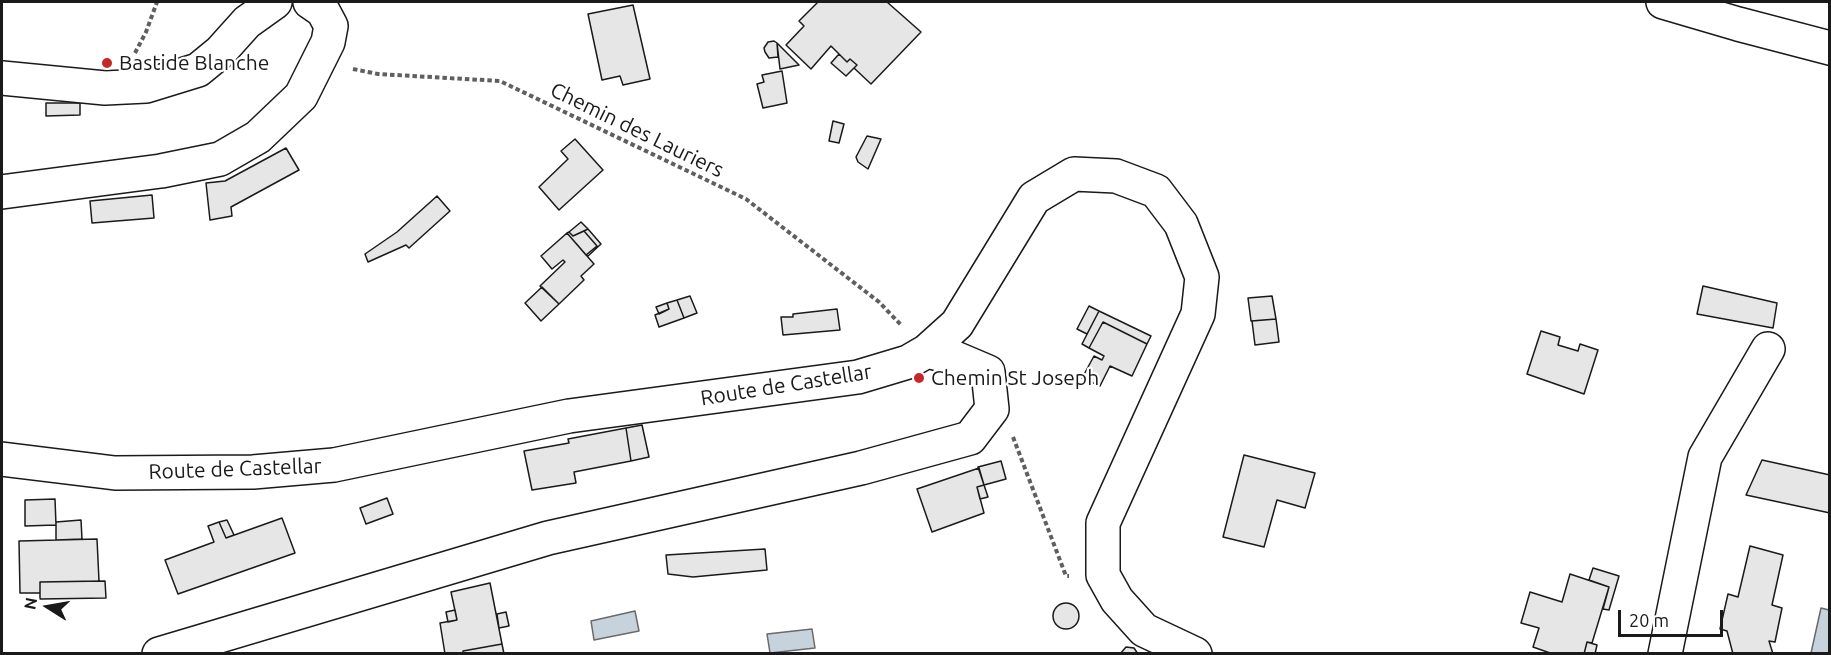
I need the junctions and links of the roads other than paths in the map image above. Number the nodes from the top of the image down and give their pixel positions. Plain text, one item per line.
1 (274, 2) edge
2 (310, 2) edge
3 (1663, 2) edge
4 (1830, 48) edge
5 (2, 78) edge
6 (2, 192) edge
7 (1768, 349) dead end
8 (927, 351) junction
9 (5, 465) edge
10 (159, 654) edge
11 (1195, 654) edge
12 (1665, 654) edge

1 - 5 street
2 - 6 street
3 - 4 street
7 - 12 street
8 - 9 street, Route de Castellar
8 - 10 street
8 - 11 street, Route de Castellar

